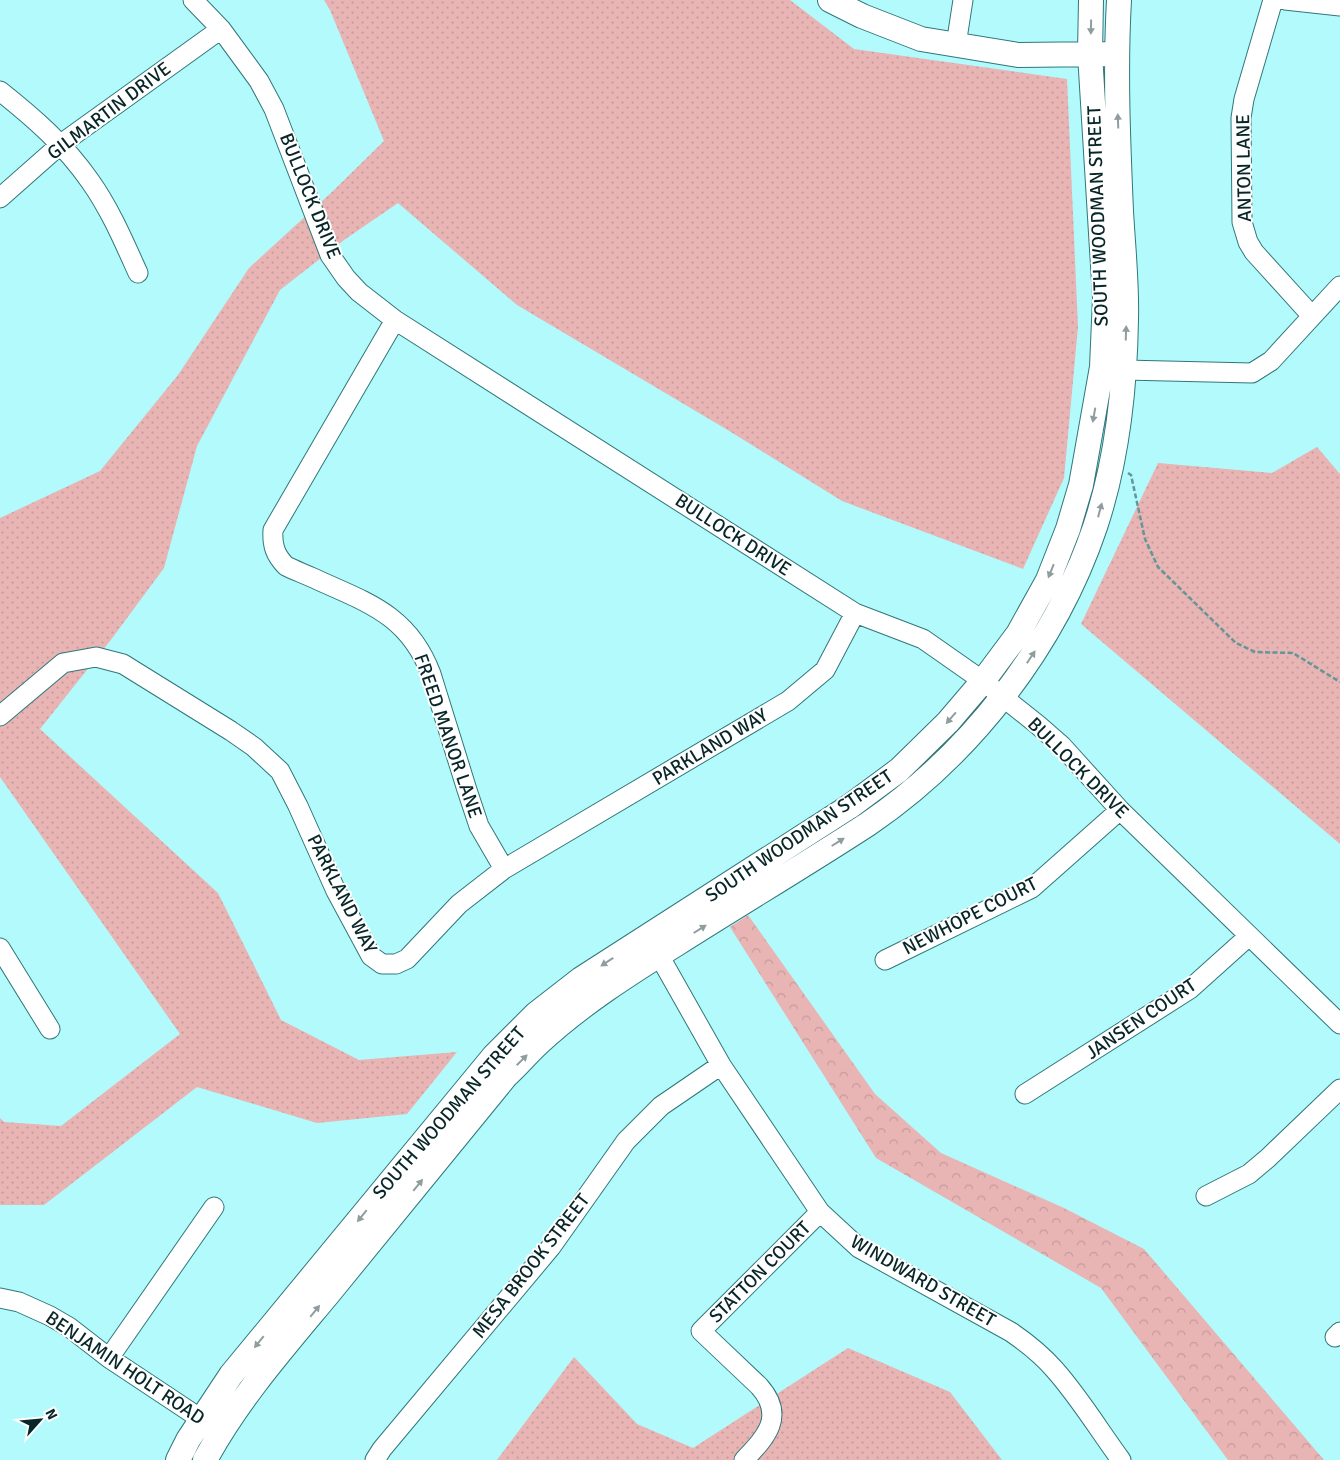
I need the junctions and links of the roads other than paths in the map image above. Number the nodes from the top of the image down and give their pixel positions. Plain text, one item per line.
1 (192, 0) edge
2 (830, 0) edge
3 (963, 0) edge
4 (1091, 0) edge
5 (1119, 0) edge
6 (1273, 0) edge
7 (1285, 0) edge
8 (1340, 6) edge
9 (221, 29) junction
10 (956, 45) junction
11 (1090, 54) junction
12 (1116, 54) junction
13 (0, 91) edge
14 (61, 144) junction
15 (0, 198) edge
16 (138, 273) dead end
17 (1340, 286) edge
18 (1312, 316) junction
19 (395, 320) junction
20 (1113, 368) junction
21 (854, 614) junction
22 (983, 681) junction
23 (1004, 697) junction
24 (0, 716) edge
25 (1120, 810) junction
26 (504, 869) junction
27 (1249, 936) junction
28 (653, 945) junction
29 (0, 948) edge
30 (885, 960) dead end
31 (1340, 1024) edge
32 (50, 1029) dead end
33 (722, 1065) junction
34 (1340, 1089) edge
35 (1025, 1094) dead end
36 (1206, 1196) dead end
37 (214, 1207) dead end
38 (820, 1212) junction
39 (0, 1298) edge
40 (109, 1358) junction
41 (211, 1426) junction
42 (178, 1460) edge
43 (205, 1460) edge
44 (375, 1460) edge
45 (744, 1460) edge
46 (1121, 1460) edge

1 - 9 street, BULLOCK DRIVE
2 - 10 main road
3 - 10 street
4 -> 11 main road, SOUTH WOODMAN STREET
5 - 12 main road, SOUTH WOODMAN STREET
6 - 18 street, ANTON LANE
7 - 8 street
9 - 14 street, GILMARTIN DRIVE
9 - 19 street, BULLOCK DRIVE
10 - 11 main road
11 - 12 main road
11 - 20 main road, SOUTH WOODMAN STREET
20 -> 12 main road, SOUTH WOODMAN STREET
13 - 14 street
14 - 15 street, GILMARTIN DRIVE
14 - 16 street
17 - 18 street
18 - 20 street
19 - 21 street, BULLOCK DRIVE
19 - 26 street, FREED MANOR LANE
20 -> 22 main road, SOUTH WOODMAN STREET
23 -> 20 main road, SOUTH WOODMAN STREET
21 - 22 street, BULLOCK DRIVE
21 - 26 street, PARKLAND WAY
22 - 23 street, BULLOCK DRIVE
22 -> 28 main road, SOUTH WOODMAN STREET
23 - 25 street, BULLOCK DRIVE
28 -> 23 main road, SOUTH WOODMAN STREET
24 - 26 street, PARKLAND WAY
25 - 27 street, BULLOCK DRIVE
25 - 30 street, NEWHOPE COURT
27 - 31 street, BULLOCK DRIVE
27 - 35 street, JANSEN COURT
28 - 33 street, WINDWARD STREET
28 - 41 main road, SOUTH WOODMAN STREET
29 - 32 street
33 - 38 street, WINDWARD STREET
33 - 44 street, MESA BROOK STREET
34 - 36 street
37 - 40 street
38 - 45 street, STATTON COURT
38 - 46 street, WINDWARD STREET
39 - 40 street, BENJAMIN HOLT ROAD
40 - 41 street, BENJAMIN HOLT ROAD
41 - 42 main road, SOUTH WOODMAN STREET
41 - 43 main road, SOUTH WOODMAN STREET

